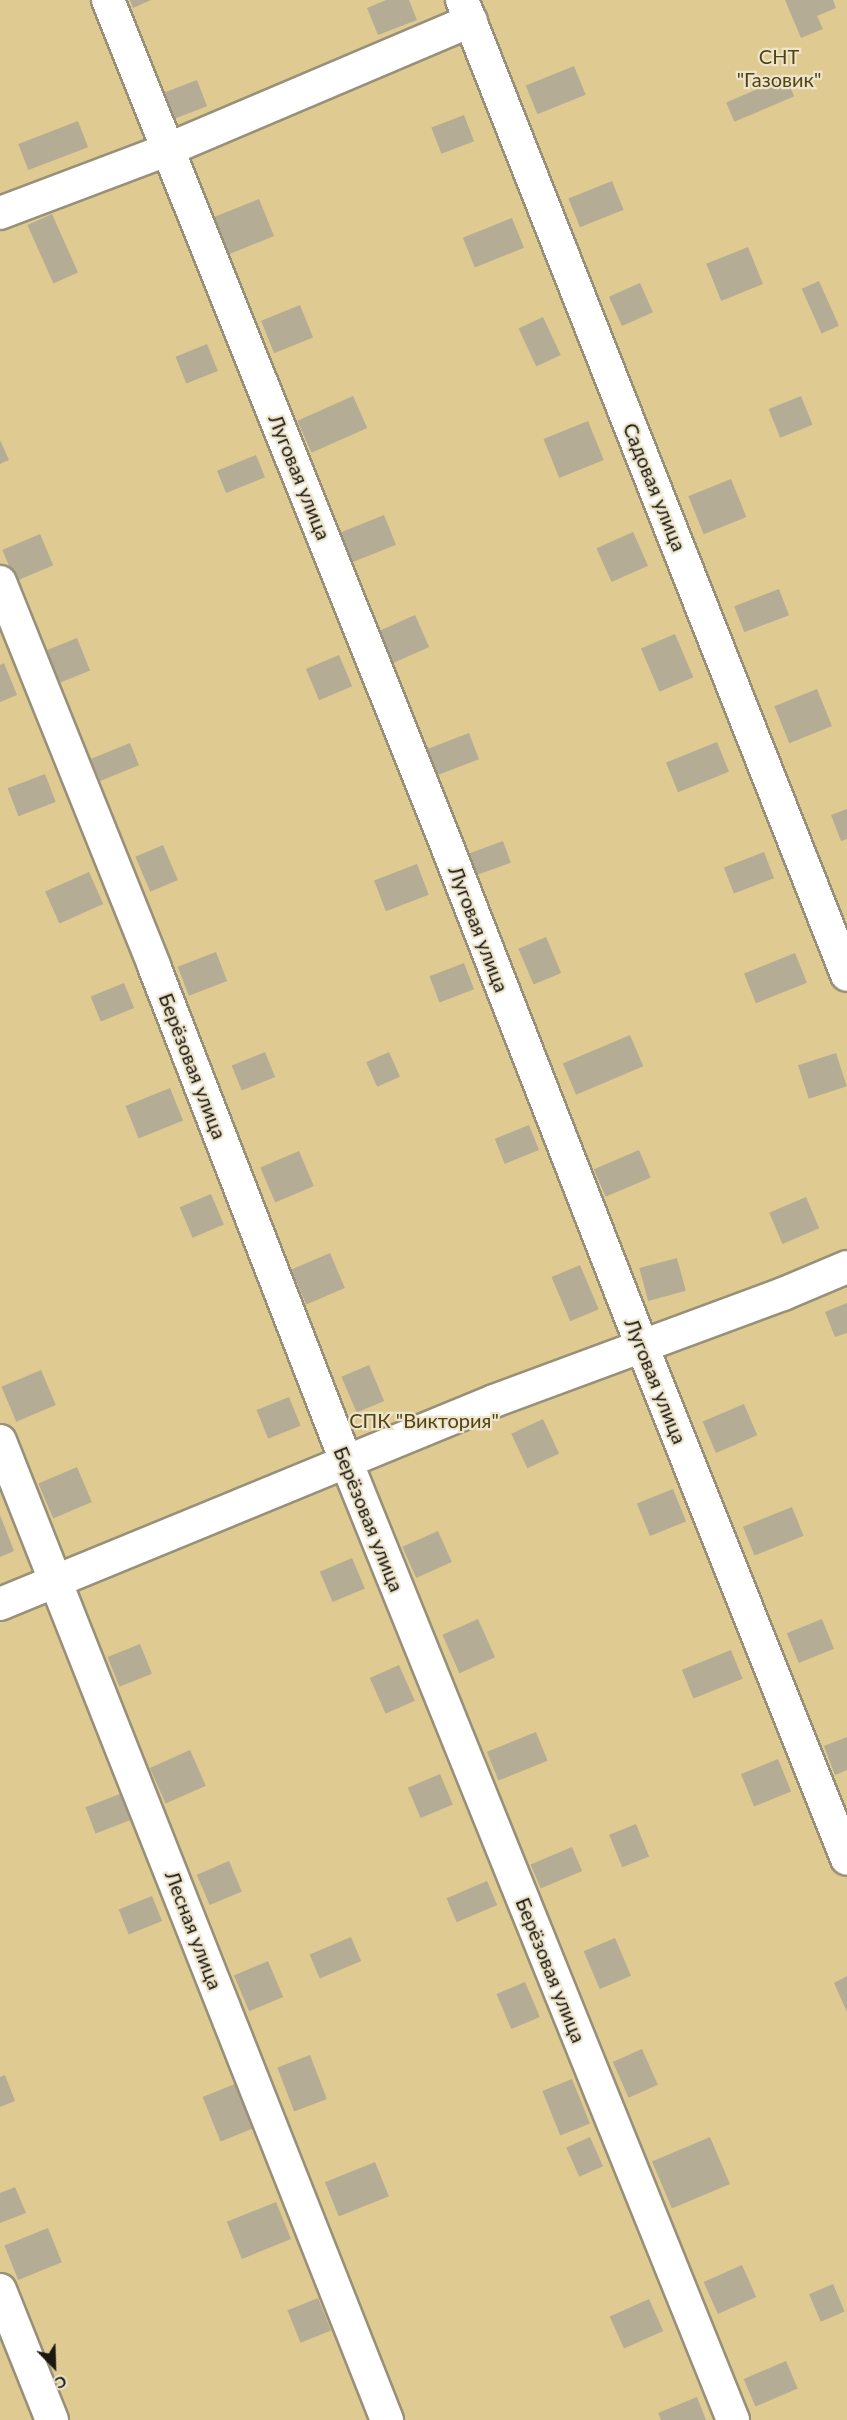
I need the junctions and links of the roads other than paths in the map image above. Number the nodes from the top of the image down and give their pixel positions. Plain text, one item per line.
1 (108, 0) edge
2 (467, 11) edge
3 (169, 149) junction
4 (0, 213) edge
5 (0, 582) edge
6 (847, 975) edge
7 (847, 1267) edge
8 (642, 1346) junction
9 (0, 1441) edge
10 (346, 1461) junction
11 (58, 1582) junction
12 (0, 1604) edge
13 (847, 1858) edge
14 (0, 2290) edge
15 (51, 2420) edge
16 (387, 2420) edge
17 (733, 2420) edge

1 - 3 street, Луговая улица
2 - 3 street
2 - 6 street, Садовая улица
3 - 4 street
3 - 8 street, Луговая улица
5 - 10 street, Берёзовая улица
7 - 8 street
8 - 10 street
8 - 13 street, Луговая улица
9 - 11 street, Лесная улица
10 - 11 street
10 - 17 street, Берёзовая улица
11 - 12 street
11 - 16 street, Лесная улица
14 - 15 street

